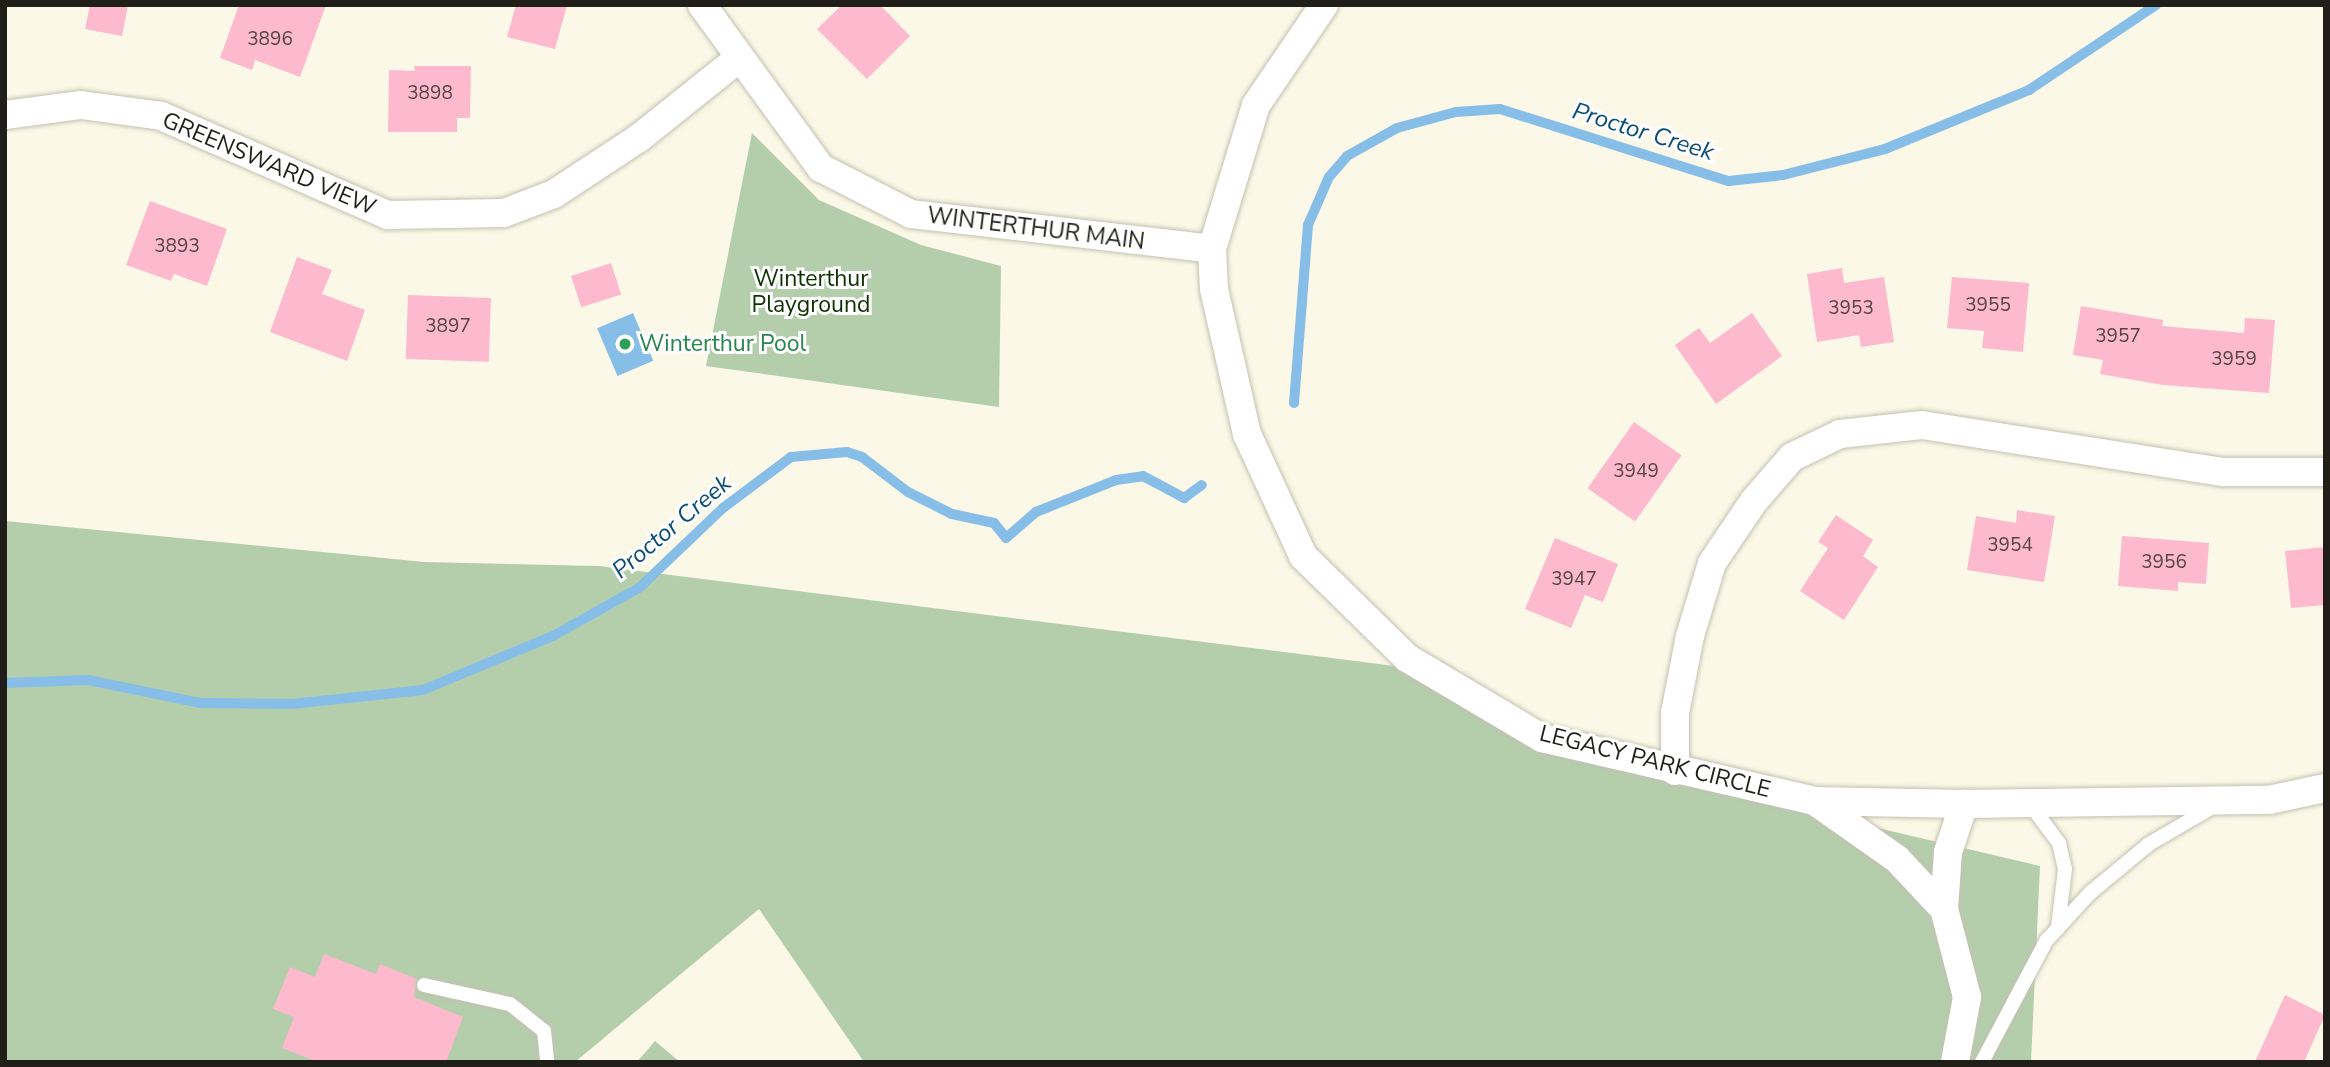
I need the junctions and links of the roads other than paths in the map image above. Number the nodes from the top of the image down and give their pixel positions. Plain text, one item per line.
1 (702, 5) edge
2 (1324, 5) edge
3 (738, 59) junction
4 (5, 114) edge
5 (1212, 249) junction
6 (2325, 472) edge
7 (1675, 771) junction
8 (2325, 788) edge
9 (1814, 800) junction
10 (2223, 801) junction
11 (1964, 804) junction
12 (2030, 804) junction
13 (1944, 909) junction
14 (2058, 928) junction
15 (424, 985) dead end
16 (547, 1062) edge
17 (1955, 1062) edge
18 (1982, 1062) edge

1 - 3 street, WINTERTHUR MAIN
2 - 5 street, LEGACY PARK CIRCLE
3 - 4 street, GREENSWARD VIEW
3 - 5 street, WINTERTHUR MAIN
5 - 7 street, LEGACY PARK CIRCLE
6 - 7 street
7 - 9 street, LEGACY PARK CIRCLE
8 - 10 street, LEGACY PARK CIRCLE
9 - 11 street, LEGACY PARK CIRCLE
9 - 13 street
10 - 12 street, LEGACY PARK CIRCLE
10 - 14 lane
11 - 12 street, LEGACY PARK CIRCLE
11 - 13 street
12 - 14 lane
13 - 17 street
14 - 18 lane
15 - 16 lane

